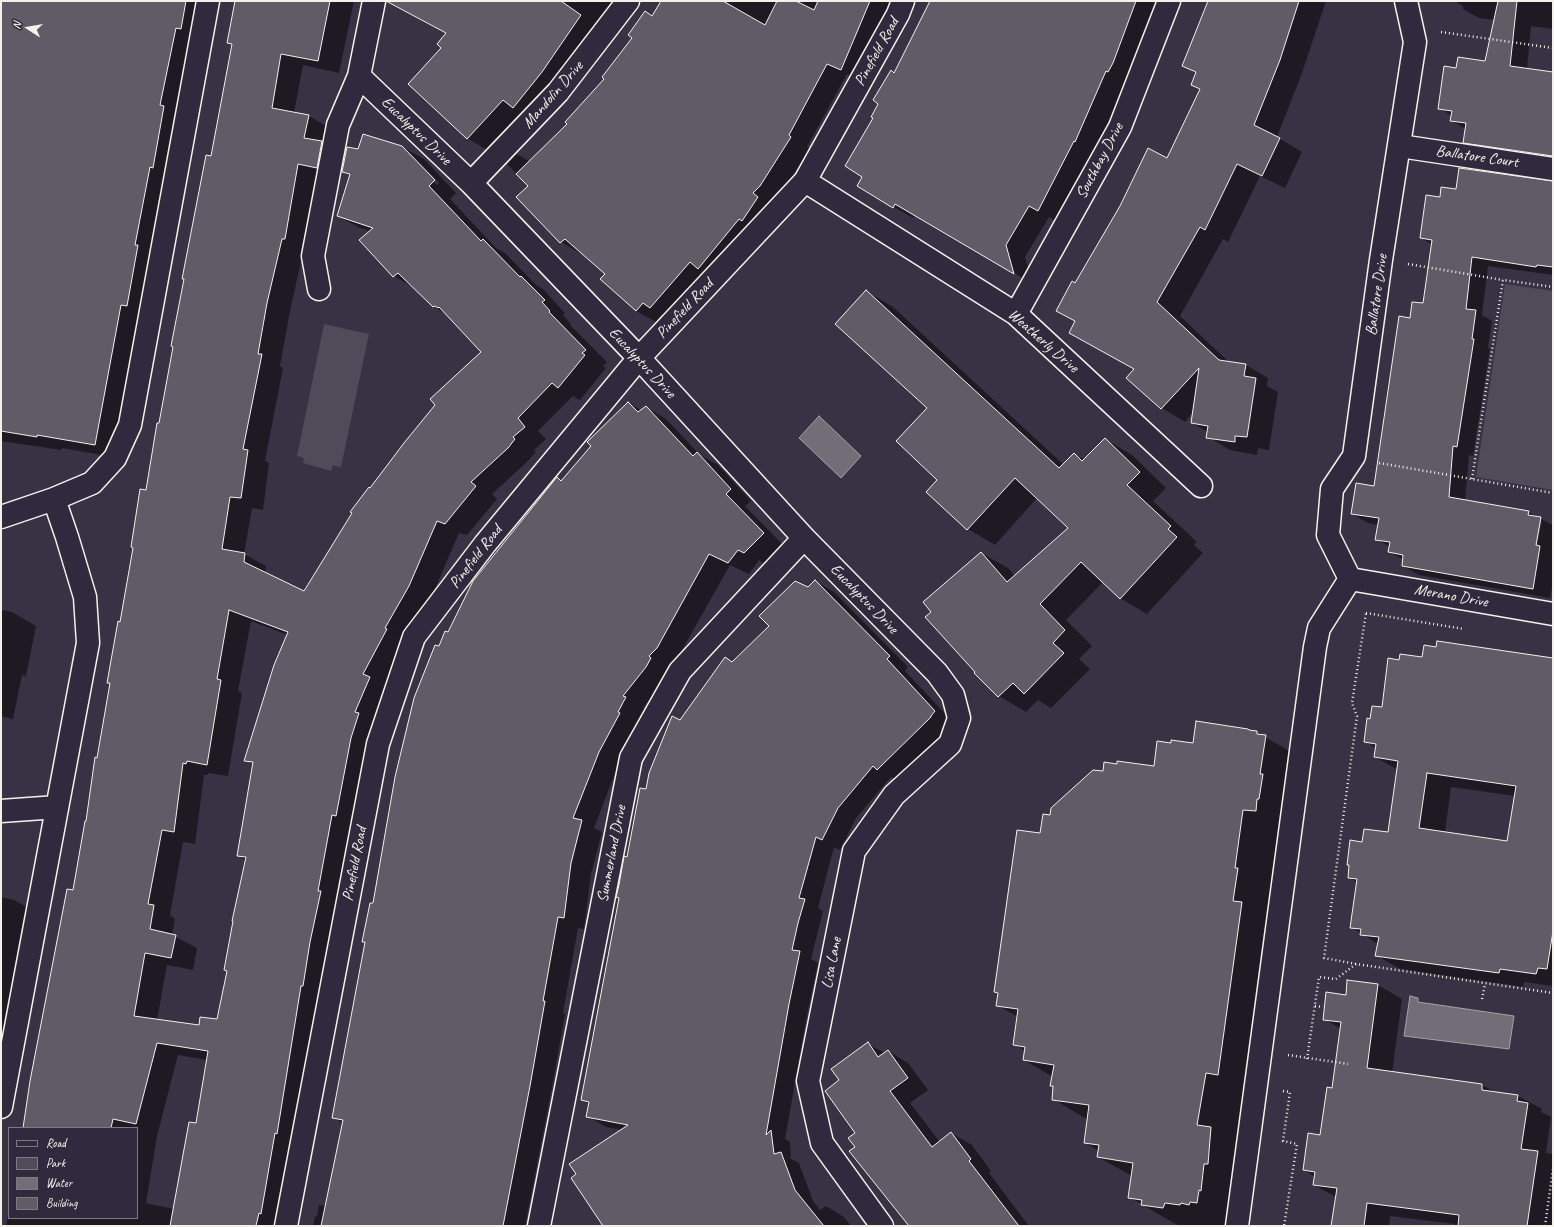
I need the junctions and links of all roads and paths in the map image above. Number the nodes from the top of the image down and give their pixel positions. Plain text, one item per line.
1 (208, 1) edge
2 (374, 1) edge
3 (628, 1) edge
4 (902, 1) edge
5 (1168, 1) edge
6 (1406, 1) edge
7 (1416, 42) junction
8 (1553, 48) edge
9 (359, 76) junction
10 (1400, 146) junction
11 (1553, 168) edge
12 (805, 181) junction
13 (471, 183) junction
14 (1381, 260) junction
15 (1503, 280) junction
16 (1553, 287) edge
17 (319, 289) dead end
18 (1016, 314) junction
19 (639, 358) junction
20 (1354, 456) junction
21 (1472, 479) junction
22 (1202, 486) dead end
23 (1553, 493) edge
24 (54, 499) junction
25 (1, 517) edge
26 (804, 538) junction
27 (1350, 579) junction
28 (1366, 613) dead end
29 (1553, 614) edge
30 (959, 718) joint
31 (57, 807) junction
32 (1, 811) edge
33 (1356, 964) junction
34 (1485, 984) junction
35 (1553, 993) edge
36 (1482, 999) dead end
37 (1315, 1006) junction
38 (1323, 1007) dead end
39 (1282, 1054) dead end
40 (1307, 1059) junction
41 (1348, 1064) dead end
42 (1277, 1090) dead end
43 (1, 1107) edge
44 (1553, 1169) edge
45 (544, 1222) edge
46 (286, 1226) edge
47 (882, 1226) edge
48 (1237, 1226) edge
49 (1284, 1226) edge
50 (1545, 1226) edge

1 - 24 lane
2 - 9 lane
3 - 13 lane, Mandolin Drive
4 - 12 lane, Pinefield Road
5 - 18 lane, Southbay Drive
6 - 7 lane, Ballatore Drive
7 - 8 path
7 - 10 lane, Ballatore Drive
9 - 13 lane, Eucalyptus Drive
9 - 17 lane
10 - 11 lane, Ballatore Court
10 - 14 lane, Ballatore Drive
12 - 18 lane, Weatherly Drive
12 - 19 lane, Pinefield Road
13 - 19 lane, Eucalyptus Drive
14 - 15 path
14 - 20 lane, Ballatore Drive
15 - 16 path
15 - 21 path
18 - 22 lane, Weatherly Drive
19 - 26 lane, Eucalyptus Drive
19 - 46 lane, Pinefield Road
20 - 21 path
20 - 27 lane, Ballatore Drive
21 - 23 path
24 - 25 lane
24 - 31 lane
26 - 30 lane, Eucalyptus Drive
26 - 45 lane, Summerland Drive
27 - 29 lane, Merano Drive
27 - 48 lane
28 - 33 path
30 - 47 lane, Lisa Lane
31 - 32 lane
31 - 43 lane
33 - 34 path
33 - 37 path
34 - 35 path
34 - 36 path
37 - 38 path
37 - 40 path
39 - 40 path
40 - 41 path
42 - 49 path
44 - 50 path

